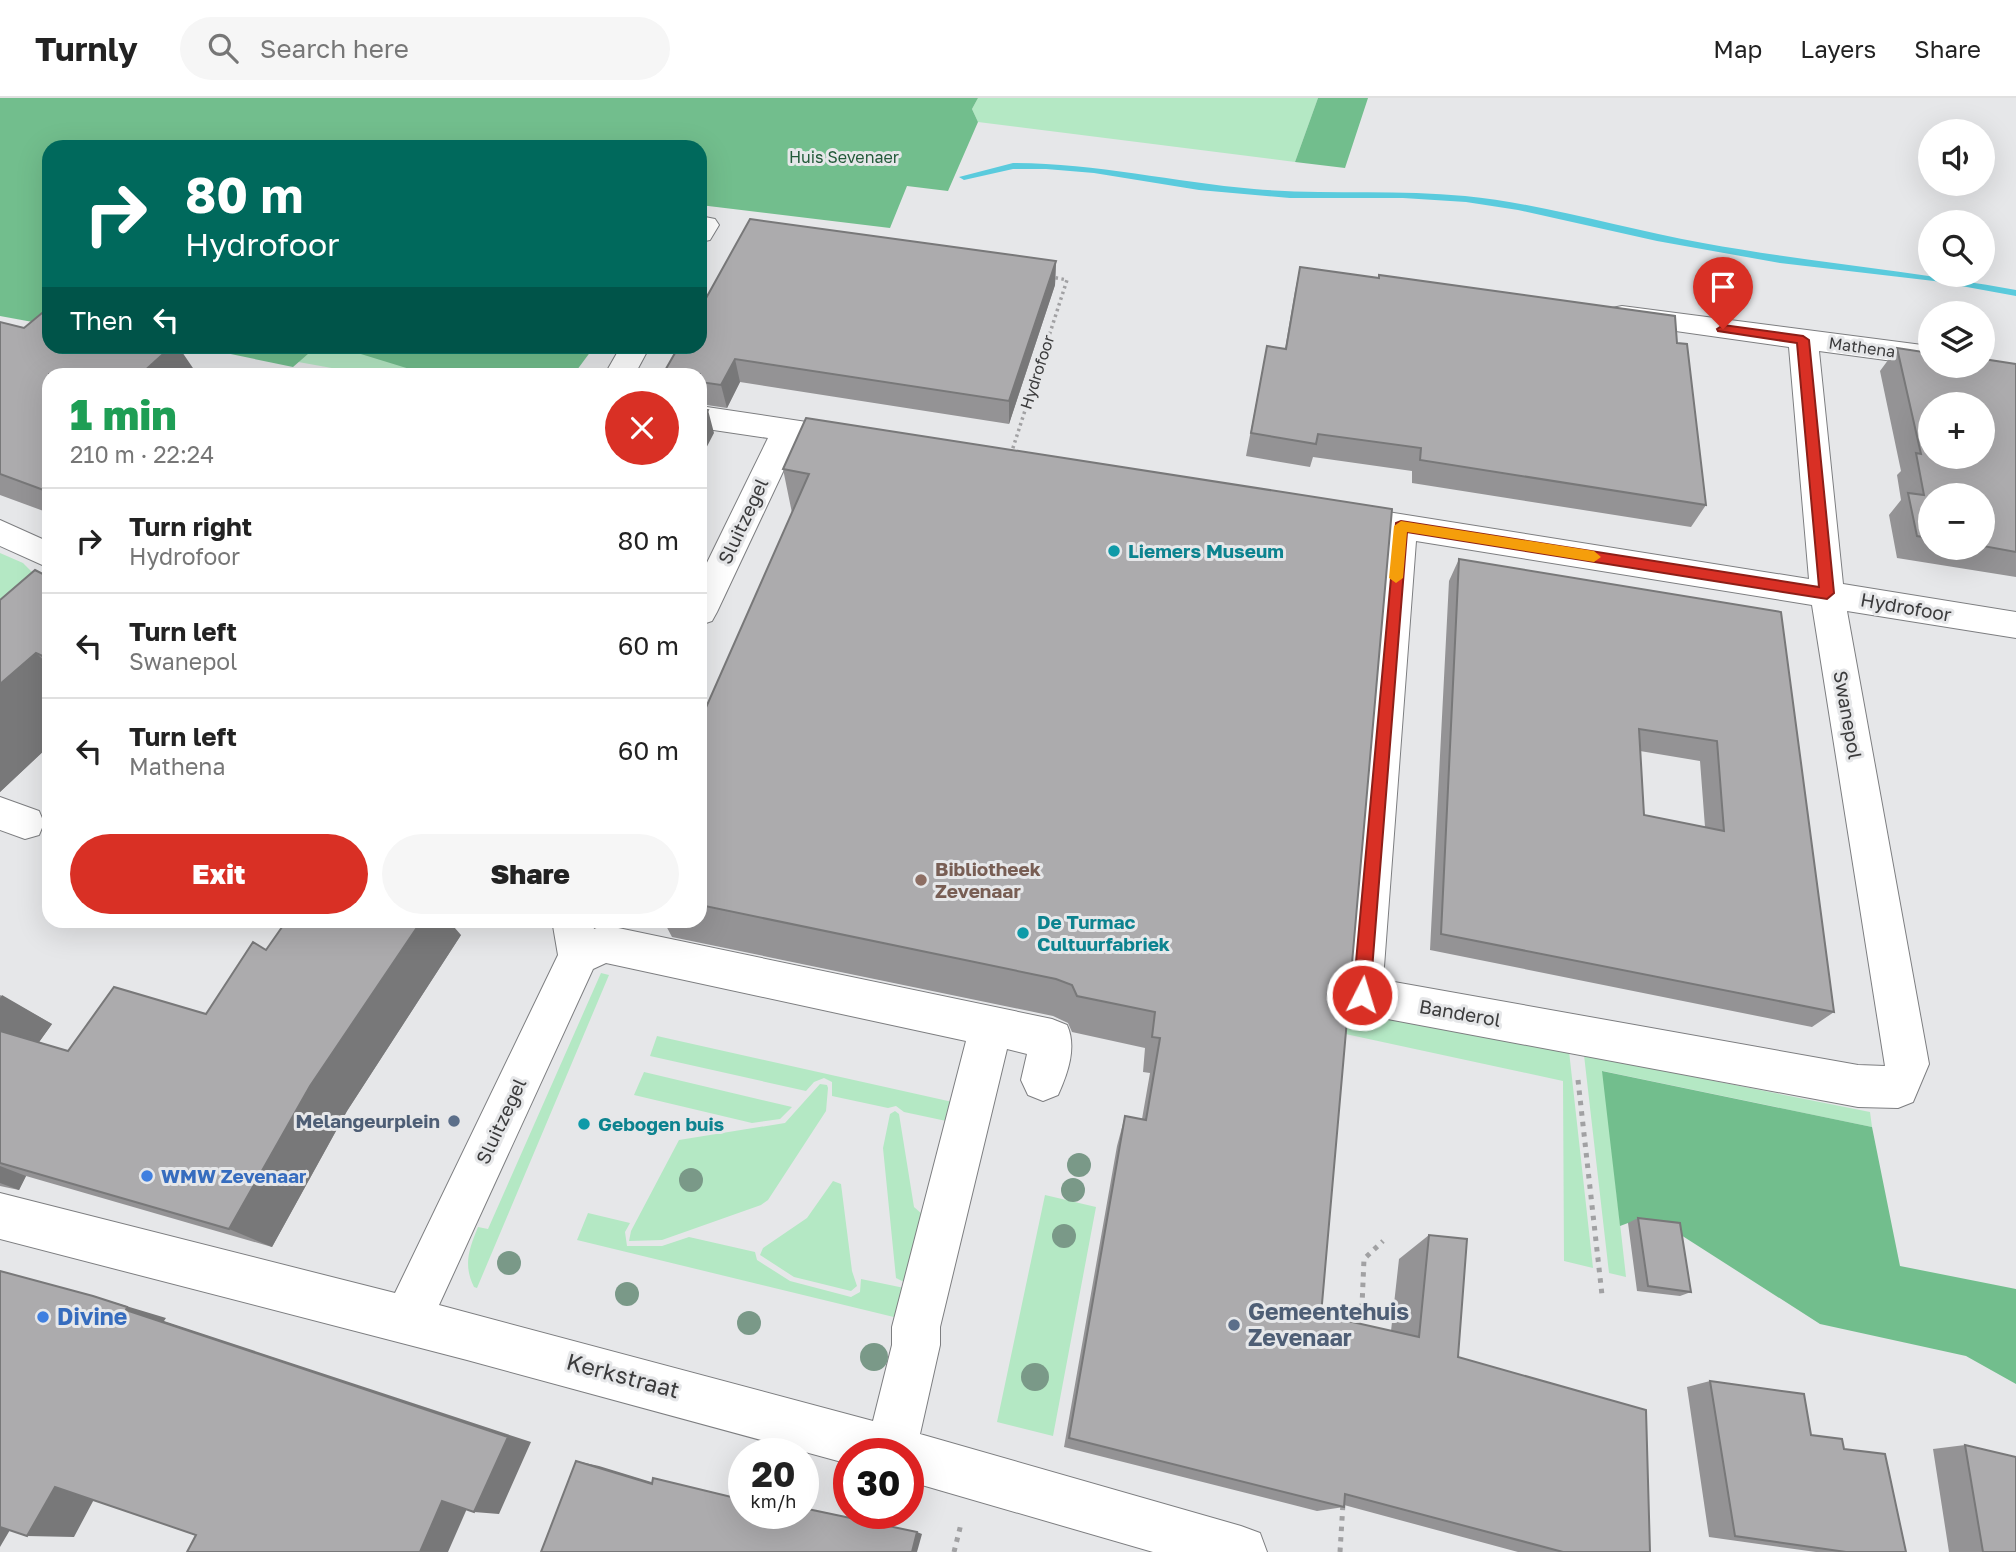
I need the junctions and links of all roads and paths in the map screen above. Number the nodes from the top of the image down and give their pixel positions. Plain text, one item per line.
1 (1040, 276) edge
2 (1597, 312) edge
3 (1803, 340) junction
4 (1918, 354) edge
5 (707, 418) edge
6 (787, 430) junction
7 (878, 444) edge
8 (1008, 464) edge
9 (1346, 518) edge
10 (1401, 526) junction
11 (0, 532) edge
12 (42, 553) edge
13 (1827, 593) junction
14 (707, 597) edge
15 (2016, 625) edge
16 (575, 938) edge
17 (991, 1026) junction
18 (1573, 1034) junction
19 (1043, 1080) dead end
20 (1898, 1087) joint
21 (0, 1216) edge
22 (1383, 1241) dead end
23 (1602, 1295) dead end
24 (408, 1319) junction
25 (1360, 1326) junction
26 (1353, 1335) edge
27 (1363, 1337) edge
28 (850, 1438) edge
29 (894, 1438) edge
30 (924, 1459) edge
31 (1345, 1490) edge
32 (1241, 1552) edge
33 (1340, 1552) edge

1 - 8 path, Hydrofoor
2 - 3 street, Mathena
3 - 4 street, Mathena
3 - 13 street, Swanepol
5 - 6 street
6 - 7 street
6 - 14 street, Sluitzegel
9 - 10 street, Hydrofoor
10 - 13 street, Hydrofoor
10 - 18 street, Banderol
11 - 12 street
13 - 15 street, Hydrofoor
13 - 20 street, Swanepol
16 - 17 street
16 - 24 street, Sluitzegel
17 - 19 street
17 - 29 street
18 - 20 street, Banderol
18 - 23 path
21 - 24 street, Kerkstraat
22 - 25 path
24 - 28 street, Kerkstraat
25 - 26 path
25 - 27 path
30 - 32 street, Kerkstraat
31 - 33 path

